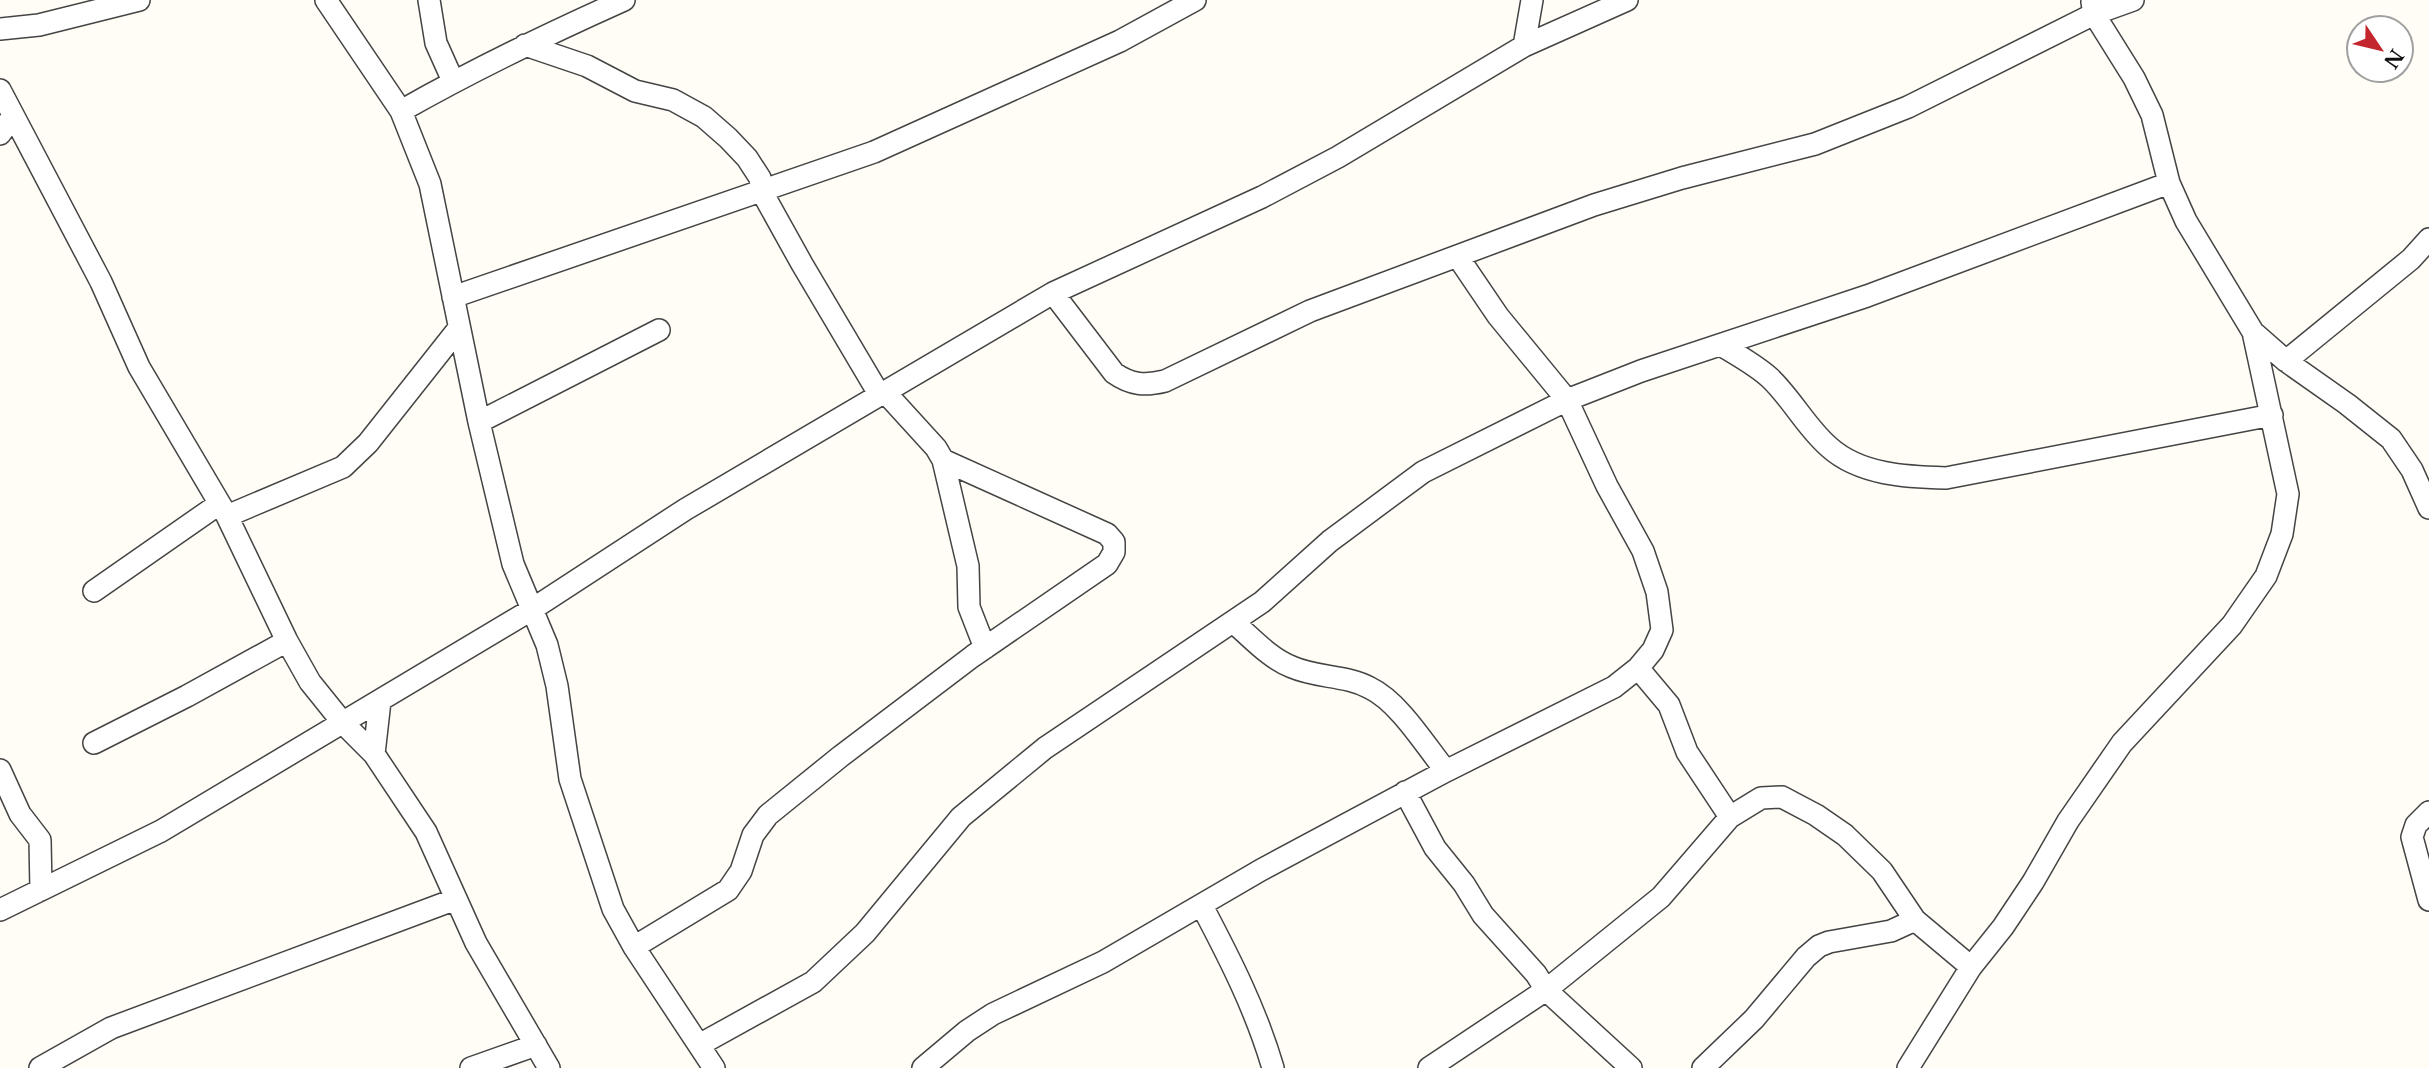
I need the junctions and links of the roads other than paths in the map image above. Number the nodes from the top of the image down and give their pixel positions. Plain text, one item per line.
1 (139, 0) edge
2 (326, 0) edge
3 (429, 0) edge
4 (624, 0) edge
5 (1195, 0) edge
6 (1532, 0) edge
7 (1627, 0) edge
8 (2133, 0) edge
9 (102, 5) edge
10 (2093, 7) edge
11 (579, 10) edge
12 (0, 29) edge
13 (525, 45) junction
14 (1524, 46) junction
15 (453, 81) junction
16 (0, 90) edge
17 (401, 111) junction
18 (13, 116) junction
19 (0, 134) edge
20 (2169, 183) junction
21 (762, 192) junction
22 (2429, 239) edge
23 (1458, 257) junction
24 (1053, 293) junction
25 (453, 297) junction
26 (459, 328) junction
27 (659, 330) dead end
28 (2253, 332) junction
29 (1721, 345) junction
30 (2286, 361) junction
31 (882, 392) junction
32 (1567, 400) junction
33 (2272, 415) junction
34 (479, 422) junction
35 (943, 460) junction
36 (2429, 508) edge
37 (223, 510) junction
38 (94, 591) dead end
39 (531, 610) junction
40 (1233, 622) junction
41 (287, 640) junction
42 (985, 648) junction
43 (1638, 668) junction
44 (380, 701) junction
45 (344, 723) junction
46 (94, 743) dead end
47 (374, 754) junction
48 (0, 770) edge
49 (1446, 771) junction
50 (1405, 792) junction
51 (2429, 812) edge
52 (1730, 817) junction
53 (41, 890) junction
54 (456, 899) junction
55 (2429, 900) edge
56 (1202, 906) junction
57 (0, 910) edge
58 (1915, 920) junction
59 (634, 947) junction
60 (1970, 967) junction
61 (1546, 990) junction
62 (536, 1045) junction
63 (699, 1045) junction
64 (40, 1068) edge
65 (471, 1068) edge
66 (549, 1068) edge
67 (714, 1068) edge
68 (923, 1068) edge
69 (1273, 1068) edge
70 (1429, 1068) edge
71 (1631, 1068) edge
72 (1703, 1068) edge
73 (1908, 1068) edge

1 - 9 street
2 - 17 street
3 - 15 street
4 - 11 street
5 - 21 street
6 - 14 street
7 - 14 street
8 - 10 street
9 - 12 street
10 - 20 street
10 - 23 street
11 - 13 street
13 - 15 street
13 - 21 street
14 - 24 street
15 - 17 street
16 - 18 street
17 - 25 street
18 - 19 street
18 - 37 street
20 - 28 street
20 - 29 street
21 - 25 street
21 - 31 street
22 - 30 street
23 - 24 street
23 - 32 street
24 - 31 street
25 - 26 street
26 - 34 street
26 - 37 street
27 - 34 street
28 - 30 street
28 - 33 street
29 - 32 street
29 - 33 street
30 - 36 street
31 - 35 street
31 - 39 street
32 - 40 street
32 - 43 street
33 - 60 street
34 - 39 street
35 - 42 street
35 - 42 street
37 - 38 street
37 - 41 street
39 - 44 street
39 - 59 street
40 - 49 street
40 - 63 street
41 - 45 street
41 - 46 street
42 - 59 street
43 - 49 street
43 - 52 street
44 - 45 street
44 - 47 street
45 - 47 street
45 - 53 street
47 - 54 street
48 - 53 street
49 - 50 street
50 - 56 street
50 - 61 street
51 - 55 street
52 - 58 street
52 - 61 street
53 - 57 street
54 - 62 street
54 - 64 street
56 - 68 street
56 - 69 street
58 - 60 street
58 - 72 street
59 - 63 street
60 - 73 street
61 - 70 street
61 - 71 street
62 - 65 street
62 - 66 street
63 - 67 street

